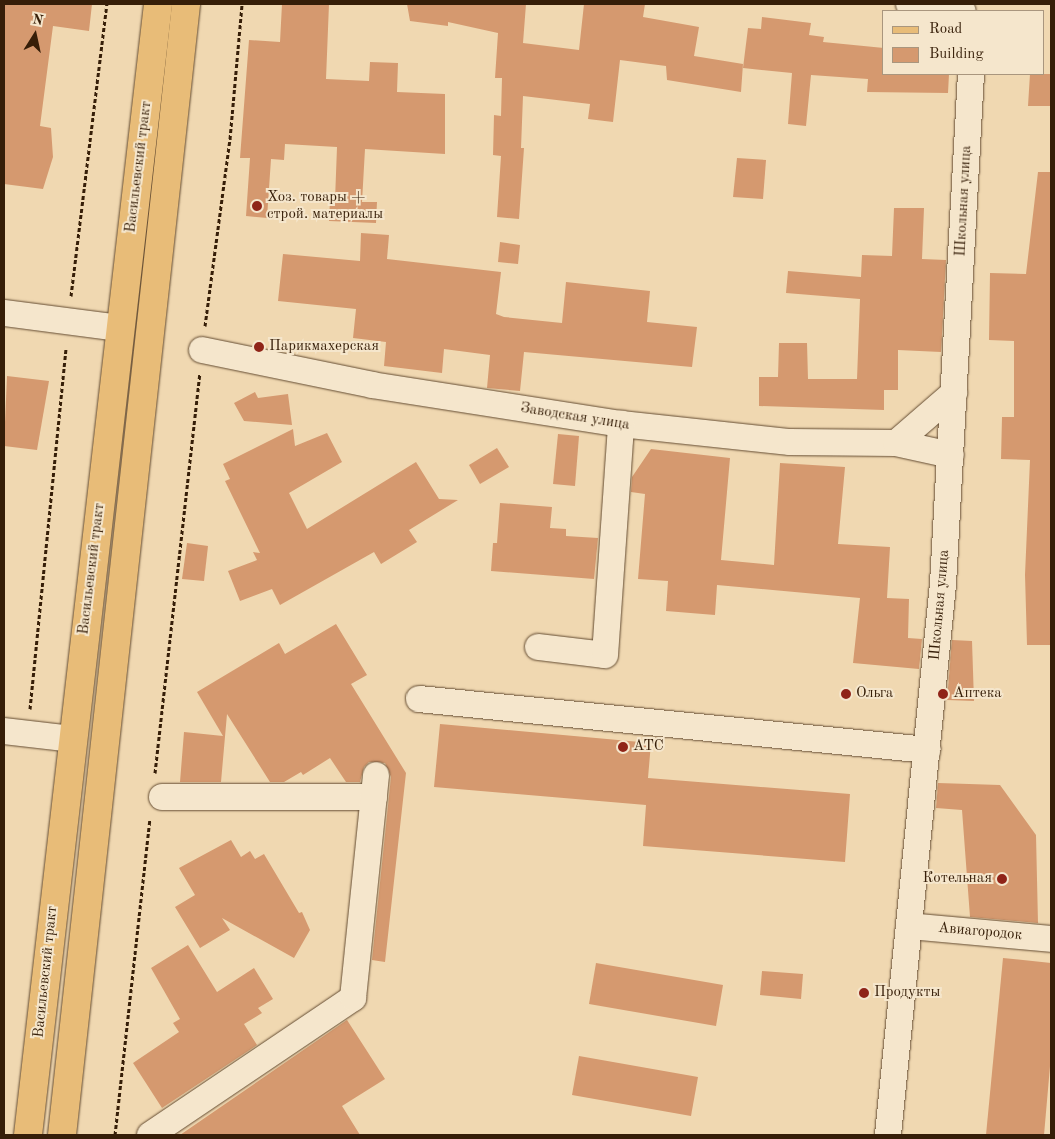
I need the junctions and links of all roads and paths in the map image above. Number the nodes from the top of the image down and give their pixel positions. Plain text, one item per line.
1 (107, 4) edge
2 (158, 4) edge
3 (186, 4) edge
4 (242, 4) edge
5 (909, 4) edge
6 (955, 10) edge
7 (971, 75) edge
8 (4, 313) edge
9 (68, 321) junction
10 (120, 328) junction
11 (202, 350) junction
12 (954, 393) junction
13 (621, 424) junction
14 (896, 442) junction
15 (951, 455) junction
16 (538, 647) dead end
17 (419, 699) dead end
18 (16, 733) edge
19 (72, 739) junction
20 (927, 750) junction
21 (156, 797) junction
22 (909, 926) junction
23 (1051, 939) edge
24 (28, 1135) edge
25 (62, 1135) edge
26 (115, 1135) edge
27 (150, 1135) edge
28 (888, 1135) edge

1 - 9 path
2 - 10 main road, Васильевский тракт
3 - 25 main road, Васильевский тракт
4 - 11 path
5 - 6 street
7 - 12 street, Школьная улица
8 - 9 street
9 - 10 street
9 - 18 path
10 - 19 main road, Васильевский тракт
11 - 13 street, Заводская улица
11 - 21 path
12 - 14 street
12 - 15 street, Школьная улица
13 - 14 street, Заводская улица
13 - 16 street
14 - 15 street, Заводская улица
15 - 20 street, Школьная улица
17 - 20 street
18 - 19 street
19 - 24 main road, Васильевский тракт
20 - 22 street, Школьная улица
21 - 26 path
21 - 27 street
22 - 23 street, Авиагородок
22 - 28 street, Школьная улица

